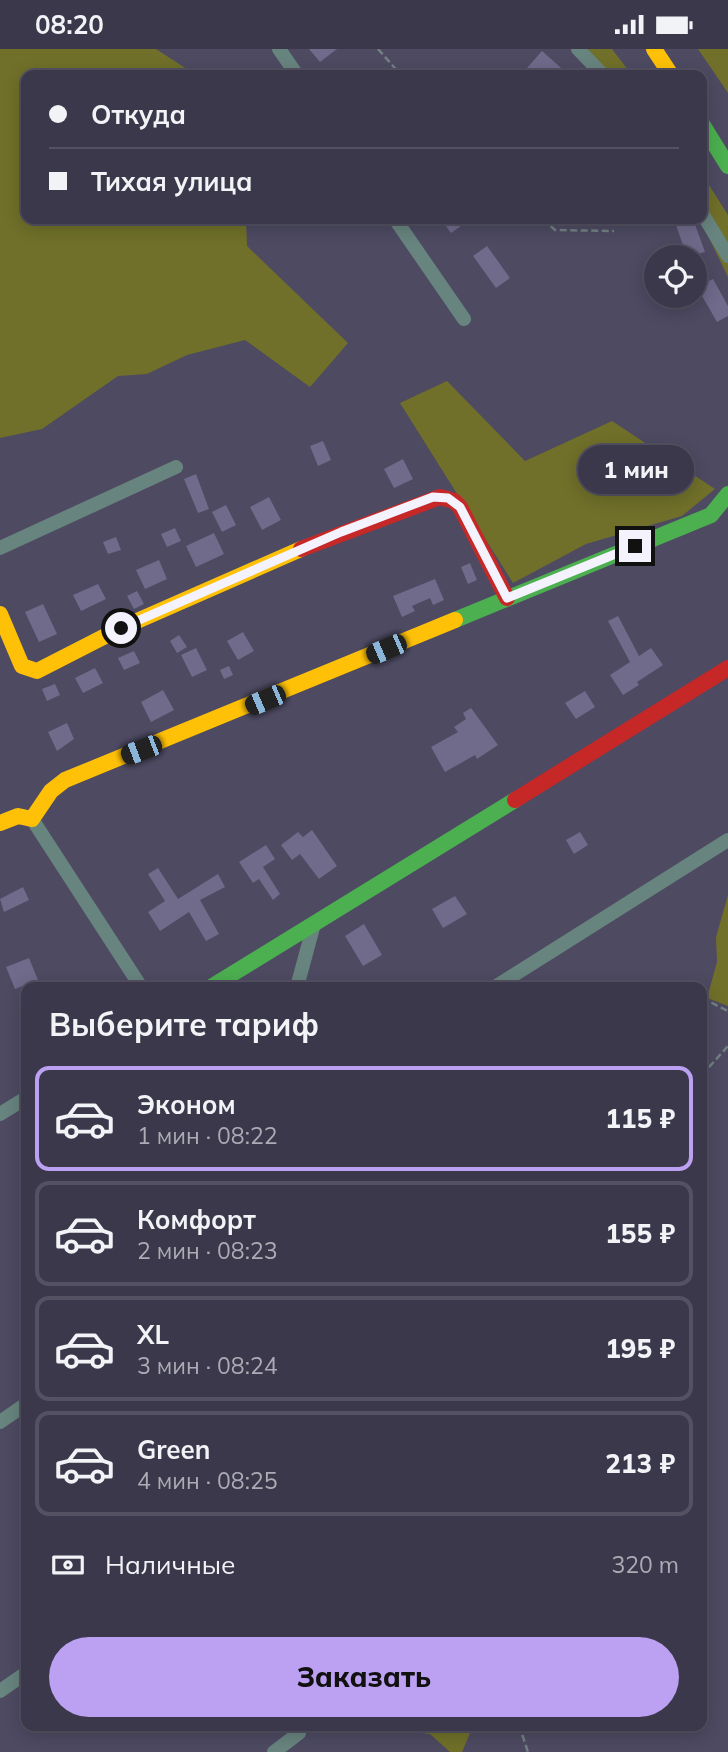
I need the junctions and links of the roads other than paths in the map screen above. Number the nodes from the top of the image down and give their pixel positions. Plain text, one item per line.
1 (279, 49) edge
2 (578, 49) edge
3 (654, 49) edge
4 (294, 70) edge
5 (598, 70) edge
6 (668, 70) edge
7 (707, 132) edge
8 (728, 166) edge
9 (707, 221) edge
10 (398, 224) edge
11 (728, 256) edge
12 (464, 319) dead end
13 (176, 467) dead end
14 (728, 494) edge
15 (720, 516) edge
16 (0, 548) edge
17 (507, 598) junction
18 (0, 614) edge
19 (728, 669) edge
20 (32, 818) junction
21 (0, 823) edge
22 (728, 840) edge
23 (314, 924) junction
24 (138, 982) edge
25 (219, 982) edge
26 (298, 982) edge
27 (503, 982) edge
28 (21, 1101) edge
29 (0, 1114) edge
30 (21, 1407) edge
31 (0, 1422) edge
32 (21, 1676) edge
33 (0, 1691) edge
34 (298, 1731) edge
35 (299, 1731) edge
36 (274, 1752) edge
37 (294, 1752) edge

1 - 4 street
2 - 5 street
3 - 6 street
7 - 8 street
9 - 11 street
10 - 12 street
13 - 16 street
14 - 15 street
15 - 17 street
17 - 18 street
17 - 20 street
19 - 23 street
20 - 21 street
20 - 24 street
22 - 27 street
23 - 25 street
23 - 26 street
28 - 29 street
30 - 31 street
32 - 33 street
34 - 36 street
35 - 37 street

